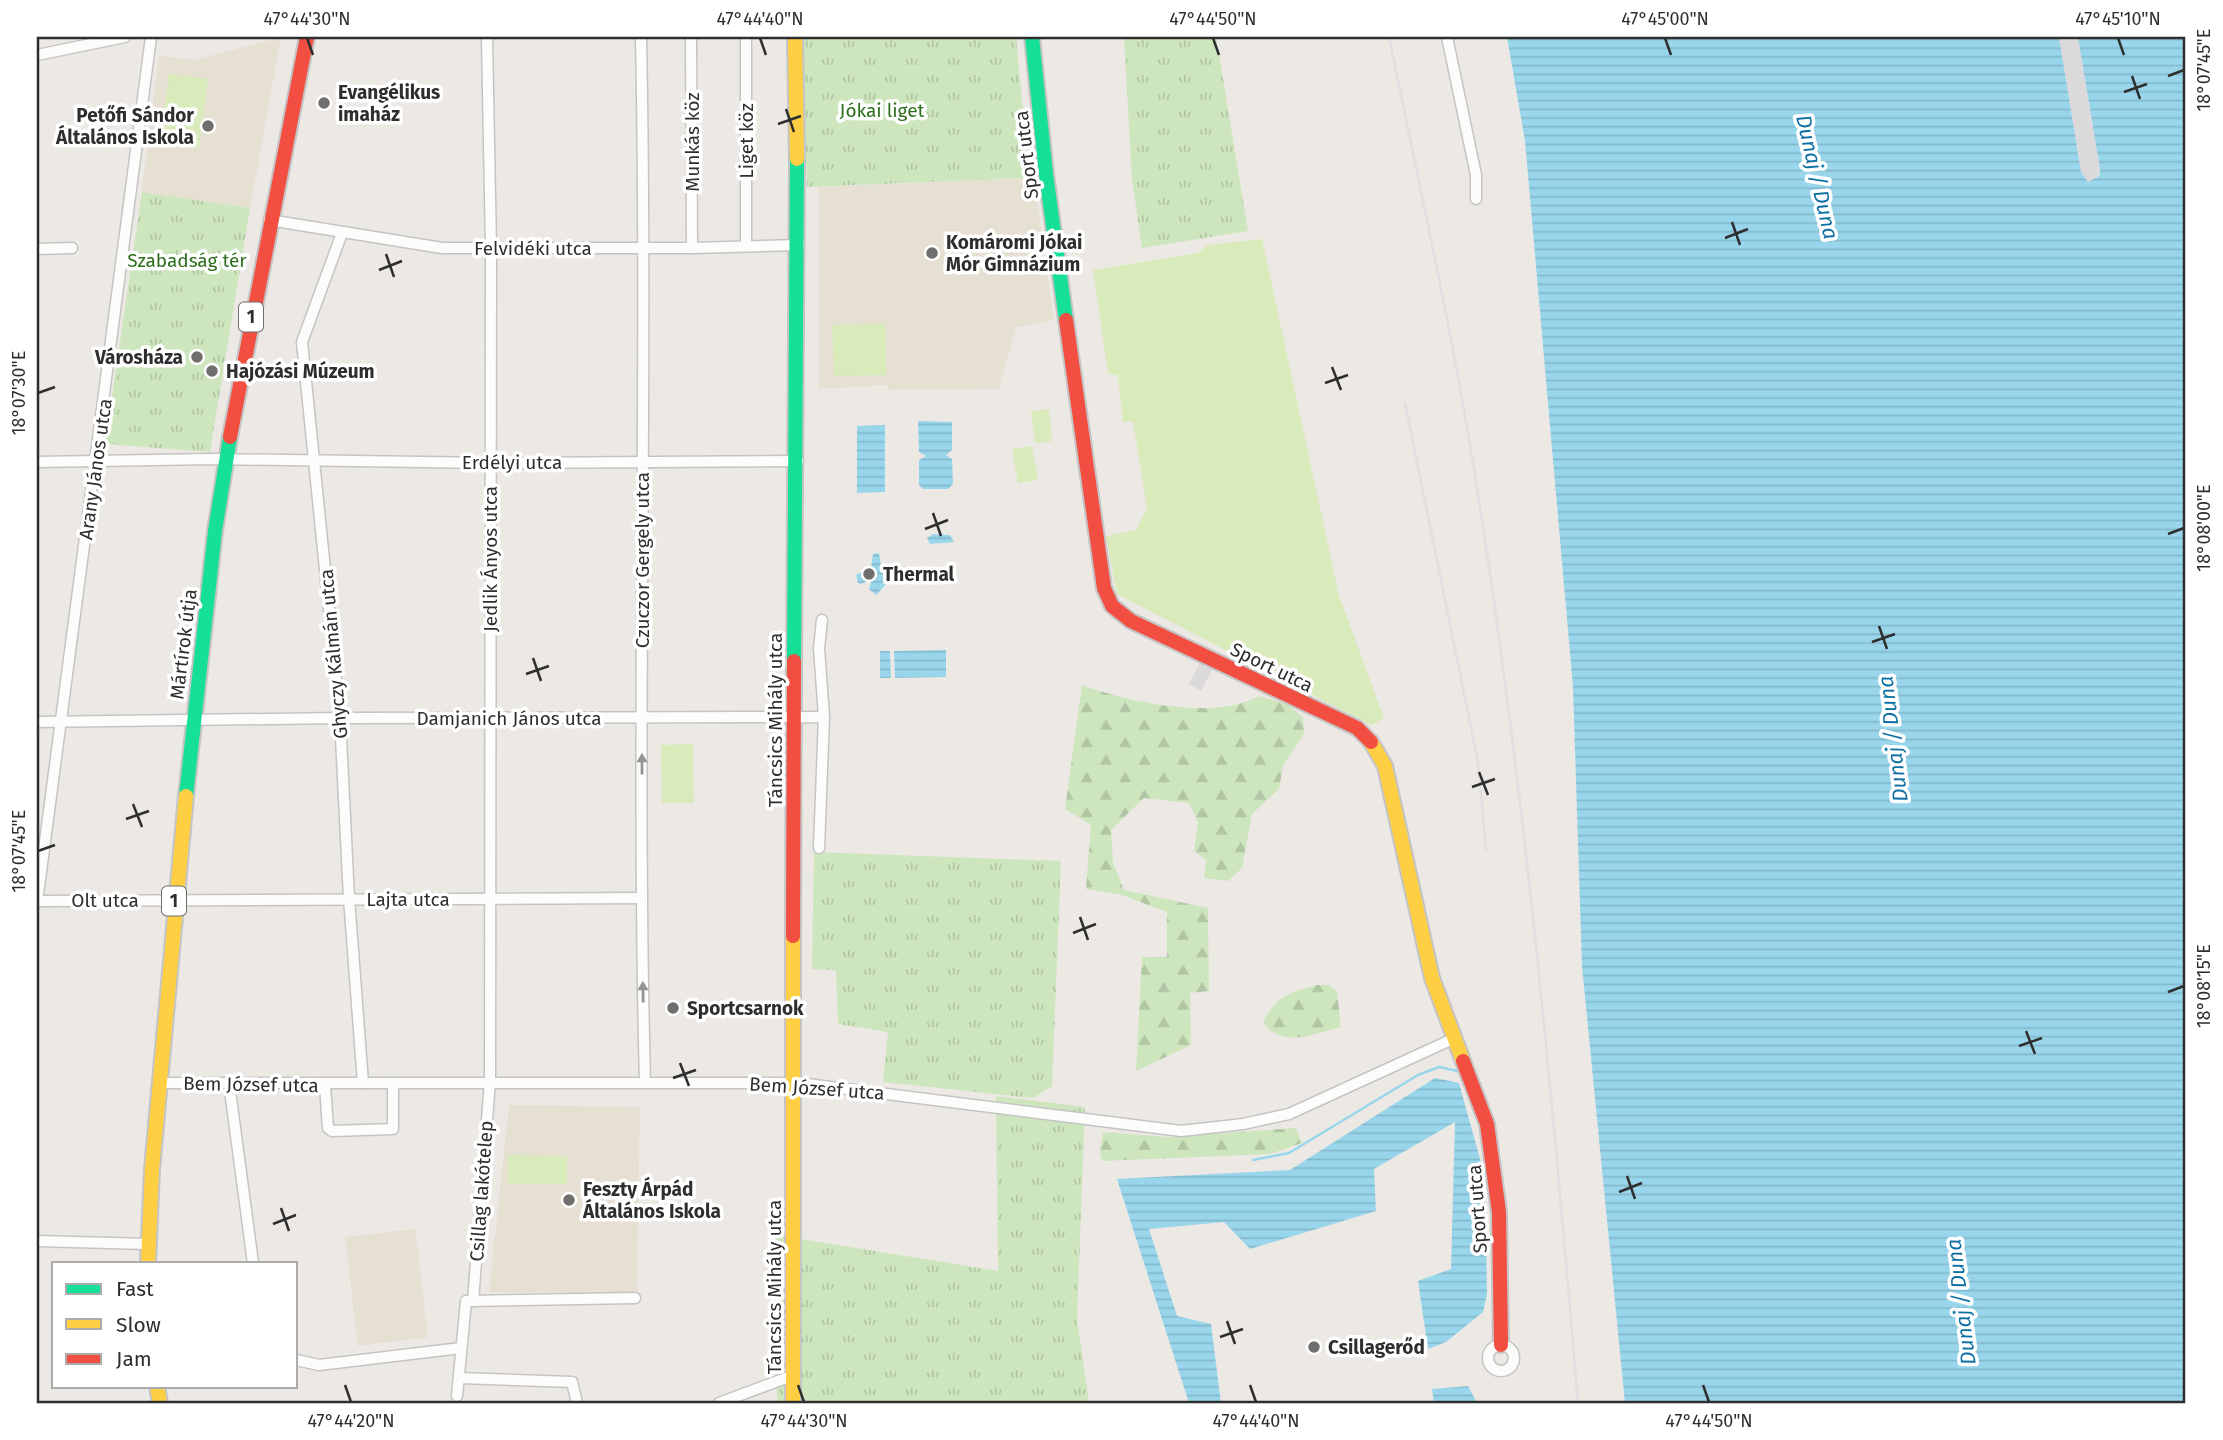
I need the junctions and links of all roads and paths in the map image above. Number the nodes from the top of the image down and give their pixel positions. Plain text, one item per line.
1 (125, 37) edge
2 (151, 37) edge
3 (307, 37) edge
4 (487, 37) edge
5 (641, 37) edge
6 (691, 37) edge
7 (746, 37) edge
8 (794, 37) edge
9 (1032, 37) edge
10 (1447, 37) edge
11 (37, 55) edge
12 (1476, 199) dead end
13 (269, 220) junction
14 (342, 233) junction
15 (799, 245) junction
16 (746, 246) junction
17 (645, 247) junction
18 (37, 248) edge
19 (72, 248) dead end
20 (692, 248) junction
21 (491, 249) junction
22 (225, 459) junction
23 (95, 461) junction
24 (642, 461) junction
25 (798, 461) junction
26 (37, 462) edge
27 (315, 462) junction
28 (490, 463) junction
29 (822, 620) dead end
30 (641, 717) junction
31 (794, 717) junction
32 (824, 717) junction
33 (340, 718) junction
34 (490, 718) junction
35 (194, 719) junction
36 (37, 722) edge
37 (61, 722) junction
38 (819, 848) dead end
39 (349, 898) junction
40 (642, 898) junction
41 (490, 899) junction
42 (174, 900) junction
43 (37, 901) edge
44 (1455, 1038) junction
45 (490, 1081) junction
46 (159, 1083) junction
47 (229, 1083) junction
48 (363, 1083) junction
49 (393, 1083) junction
50 (645, 1083) junction
51 (793, 1083) junction
52 (326, 1085) junction
53 (37, 1241) edge
54 (148, 1244) junction
55 (148, 1262) edge
56 (253, 1262) edge
57 (635, 1298) dead end
58 (472, 1301) junction
59 (1501, 1345) dead end
60 (461, 1348) junction
61 (298, 1360) edge
62 (793, 1375) junction
63 (459, 1378) junction
64 (457, 1396) dead end
65 (577, 1403) edge
66 (719, 1403) edge
67 (793, 1403) edge

1 - 11 street
2 - 23 street, Arany János utca
3 - 13 street, Mártírok útja / 1
4 - 21 street, Jedlik Ányos utca
5 - 17 street, Czuczor Gergely utca
6 - 20 street, Munkás köz
7 - 16 street, Liget köz
8 - 15 street, Táncsics Mihály utca
9 - 44 street, Sport utca
10 - 12 street
13 - 14 street, Felvidéki utca
13 - 22 street, Mártírok útja / 1
14 - 21 street, Felvidéki utca
14 - 27 street, Ghyczy Kálmán utca
15 - 16 street, Felvidéki utca
15 - 25 street, Táncsics Mihály utca
16 - 20 street, Felvidéki utca
17 - 20 street, Felvidéki utca
17 - 21 street, Felvidéki utca
17 - 24 street, Czuczor Gergely utca
18 - 19 street
21 - 28 street, Jedlik Ányos utca
22 - 23 street, Erdélyi utca
22 - 27 street, Erdélyi utca
22 - 35 street, Mártírok útja / 1
23 - 26 street, Erdélyi utca
23 - 37 street, Arany János utca
24 - 25 street, Erdélyi utca
24 - 28 street, Erdélyi utca
24 - 30 street, Czuczor Gergely utca
25 - 31 street, Táncsics Mihály utca
27 - 28 street, Erdélyi utca
27 - 33 street, Ghyczy Kálmán utca
28 - 34 street, Jedlik Ányos utca
29 - 32 street
30 - 31 street, Damjanich János utca
30 - 34 street, Damjanich János utca
40 -> 30 street, Czuczor Gergely utca
31 - 32 street, Damjanich János utca
31 - 51 street, Táncsics Mihály utca
32 - 38 street
33 - 34 street, Damjanich János utca
33 - 35 street, Damjanich János utca
33 - 39 street, Ghyczy Kálmán utca
34 - 41 street, Jedlik Ányos utca
35 - 37 street, Damjanich János utca
35 - 42 street, Mártírok útja / 1
36 - 37 street, Damjanich János utca
37 - 43 street, Arany János utca
39 - 41 street, Lajta utca
39 - 42 street, Lajta utca
39 - 48 street, Ghyczy Kálmán utca
40 - 41 street, Lajta utca
50 -> 40 street, Czuczor Gergely utca
41 - 45 street, Jedlik Ányos utca
42 - 43 street, Olt utca
42 - 46 street, Mártírok útja / 1
44 - 51 street, Bem József utca
44 - 59 street, Sport utca
45 - 49 street, Bem József utca
45 - 50 street, Bem József utca
45 - 58 street, Csillag lakótelep
46 - 47 street, Bem József utca
46 - 54 street, Mártírok útja / 1
47 - 52 street, Bem József utca
47 - 56 street
48 - 49 street, Bem József utca
48 - 52 street, Bem József utca
49 - 52 street
50 - 51 street, Bem József utca
51 - 62 street, Táncsics Mihály utca
53 - 54 street
54 - 55 street, Mártírok útja / 1
57 - 58 street
58 - 60 street, Csillag lakótelep
60 - 61 street
60 - 63 street, Csillag lakótelep
62 - 66 street
62 - 67 street, Táncsics Mihály utca
63 - 64 street, Csillag lakótelep
63 - 65 street

